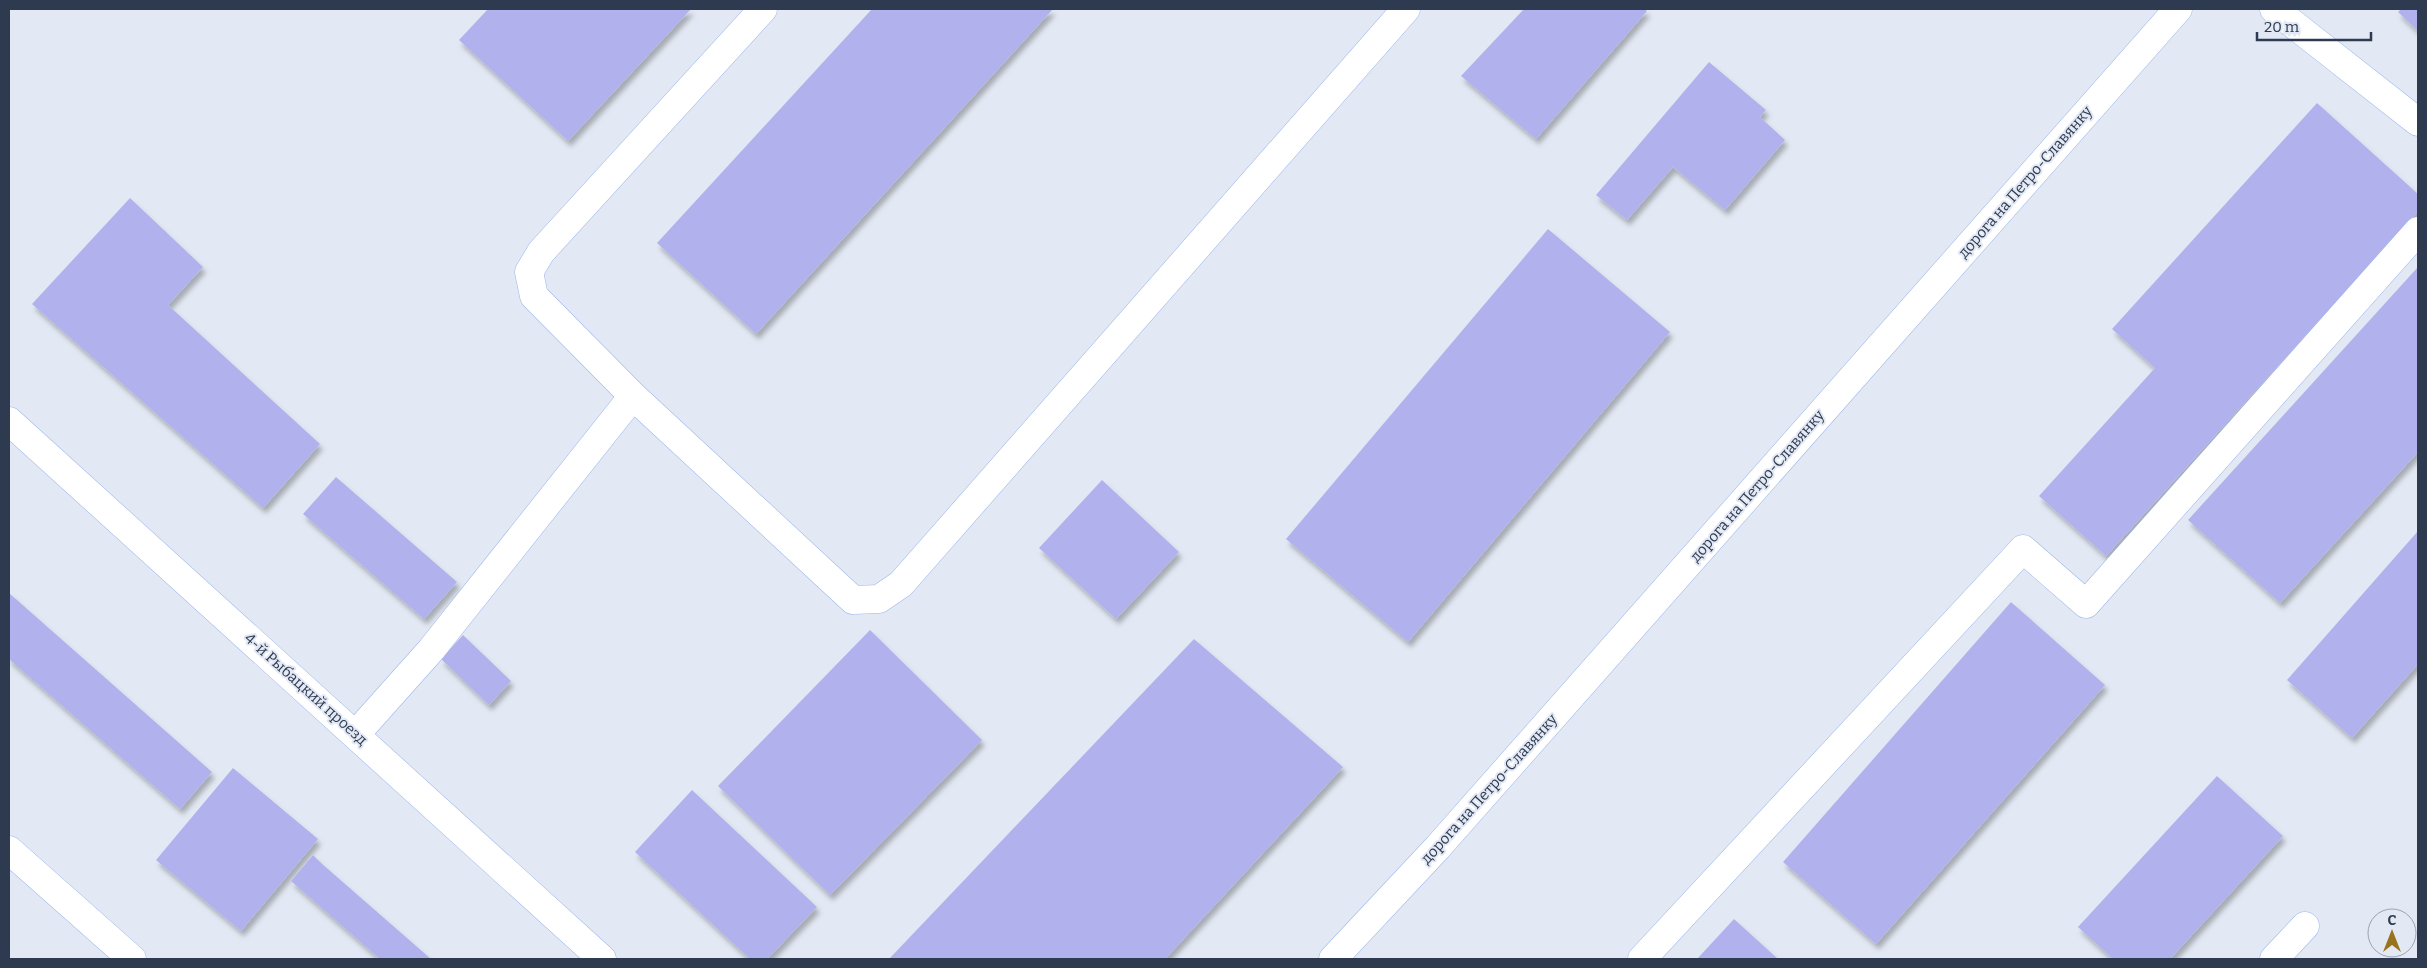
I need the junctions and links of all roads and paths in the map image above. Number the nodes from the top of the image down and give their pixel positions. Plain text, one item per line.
1 (763, 9) edge
2 (1406, 9) edge
3 (2178, 9) edge
4 (2274, 9) edge
5 (2418, 122) edge
6 (2418, 231) edge
7 (633, 396) junction
8 (9, 421) edge
9 (356, 734) junction
10 (9, 850) edge
11 (2305, 926) dead end
12 (132, 959) edge
13 (602, 959) edge
14 (1333, 959) edge
15 (1642, 959) edge
16 (2274, 959) edge

1 - 7 street
2 - 7 street
3 - 14 street, дорога на Петро-Славянку
4 - 5 street
6 - 15 street
7 - 9 street
8 - 9 street, 4-й Рыбацкий проезд
9 - 13 street, 4-й Рыбацкий проезд
10 - 12 street
11 - 16 street

